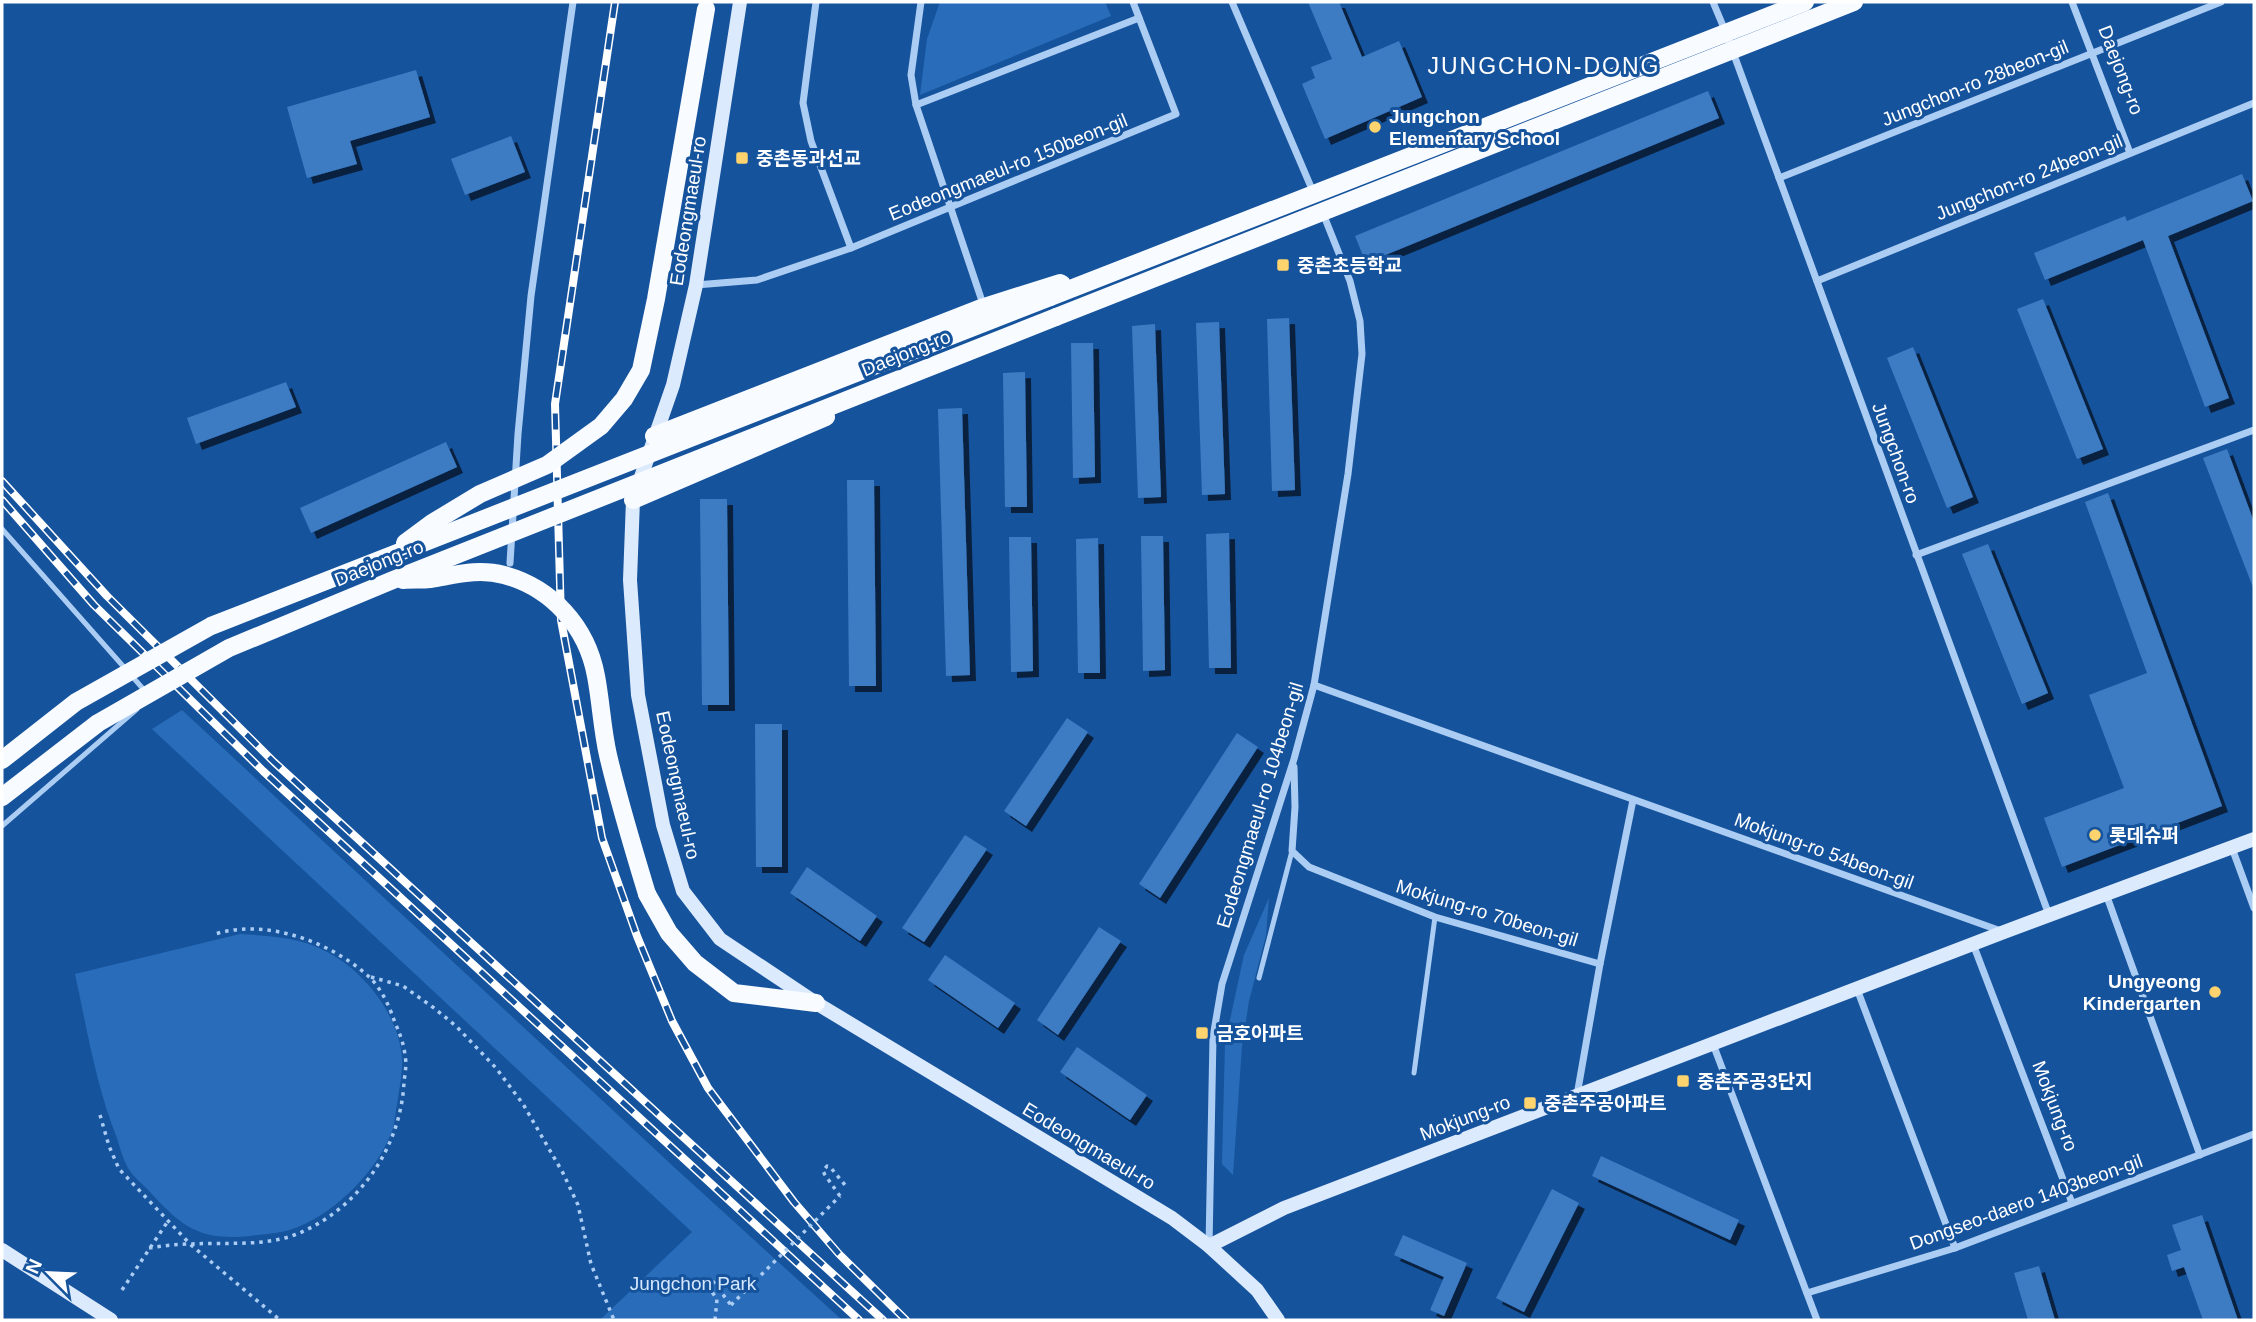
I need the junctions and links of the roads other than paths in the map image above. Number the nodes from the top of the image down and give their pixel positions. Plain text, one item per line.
1 (572, 2) edge
2 (740, 2) edge
3 (816, 2) edge
4 (921, 2) edge
5 (1133, 2) edge
6 (1232, 2) edge
7 (1713, 2) edge
8 (1805, 2) edge
9 (1854, 2) edge
10 (2072, 2) edge
11 (2221, 2) edge
12 (707, 5) edge
13 (1139, 18) junction
14 (1726, 33) junction
15 (1732, 50) junction
16 (2092, 53) junction
17 (2254, 103) edge
18 (916, 105) junction
19 (2130, 153) junction
20 (1779, 178) junction
21 (1314, 194) junction
22 (949, 209) junction
23 (1322, 211) junction
24 (850, 248) junction
25 (1816, 281) junction
26 (696, 285) junction
27 (1071, 289) junction
28 (984, 307) junction
29 (1081, 307) junction
30 (2254, 430) edge
31 (654, 436) junction
32 (633, 500) junction
33 (2, 529) edge
34 (1916, 555) junction
35 (385, 558) junction
36 (510, 563) dead end
37 (393, 580) junction
38 (1314, 685) junction
39 (1294, 759) junction
40 (2, 760) edge
41 (2, 797) edge
42 (1633, 800) junction
43 (2, 826) edge
44 (2254, 839) edge
45 (2232, 848) junction
46 (1292, 851) junction
47 (2106, 894) junction
48 (2254, 908) edge
49 (2050, 915) junction
50 (1435, 917) junction
51 (2004, 932) junction
52 (1973, 944) junction
53 (1600, 964) junction
54 (1259, 978) dead end
55 (1857, 989) junction
56 (816, 1003) junction
57 (1713, 1044) junction
58 (1415, 1073) dead end
59 (1577, 1096) junction
60 (2254, 1134) edge
61 (2200, 1155) junction
62 (2072, 1203) junction
63 (1209, 1246) junction
64 (1955, 1248) junction
65 (2, 1250) edge
66 (1807, 1293) junction
67 (111, 1320) edge
68 (1278, 1320) edge
69 (1817, 1320) edge

1 - 36 street
2 - 26 main road, Eodeongmaeul-ro
3 - 24 street
4 - 18 street
5 - 13 street
6 - 21 street, Eodeongmaeul-ro 104beon-gil
7 - 14 street, Jungchon-ro
8 - 14 main road, Daejong-ro
9 - 15 main road, Daejong-ro
10 - 16 street, Daejong-ro
11 - 16 street, Jungchon-ro 28beon-gil
12 - 35 main road, bridge
13 - 18 street
13 - 22 street, Eodeongmaeul-ro 150beon-gil
14 - 15 street, Jungchon-ro
14 - 21 main road, Daejong-ro
15 - 20 street, Jungchon-ro
15 - 23 main road, Daejong-ro
16 - 19 street, Daejong-ro
16 - 20 street, Jungchon-ro 28beon-gil
17 - 19 street, Jungchon-ro 24beon-gil
18 - 22 street
19 - 25 street, Jungchon-ro 24beon-gil
20 - 25 street, Jungchon-ro
21 - 23 street, Eodeongmaeul-ro 104beon-gil
21 - 27 main road, Daejong-ro
22 - 24 street, Eodeongmaeul-ro 150beon-gil
22 - 28 street
23 - 29 main road, Daejong-ro
23 - 38 street, Eodeongmaeul-ro 104beon-gil
24 - 26 street, Eodeongmaeul-ro 150beon-gil
25 - 34 street, Jungchon-ro
26 - 31 main road, Eodeongmaeul-ro
27 - 28 main road
27 - 35 main road, Daejong-ro, bridge
28 - 31 main road
29 - 32 main road
29 - 37 main road, Daejong-ro, bridge
30 - 34 street
31 - 32 main road, Eodeongmaeul-ro
32 - 56 main road, Eodeongmaeul-ro
33 - 43 lane
34 - 49 street, Jungchon-ro
35 - 40 main road, Daejong-ro, bridge
37 - 41 main road, Daejong-ro, bridge
37 - 56 main road, bridge
38 - 39 street, Eodeongmaeul-ro 104beon-gil
38 - 42 street, Mokjung-ro 54beon-gil
39 - 46 street
39 - 63 street, Eodeongmaeul-ro 104beon-gil
42 - 51 street, Mokjung-ro 54beon-gil
42 - 53 street
44 - 45 main road, Mokjung-ro
45 - 47 main road, Mokjung-ro
45 - 48 street
46 - 50 street, Mokjung-ro 70beon-gil
46 - 54 lane
47 - 49 main road, Mokjung-ro
47 - 61 street
49 - 51 main road, Mokjung-ro
50 - 53 street, Mokjung-ro 70beon-gil
50 - 58 lane
51 - 52 main road, Mokjung-ro
52 - 55 main road, Mokjung-ro
52 - 62 street, Mokjung-ro
53 - 59 street
55 - 57 main road, Mokjung-ro
55 - 64 street
56 - 63 main road, Eodeongmaeul-ro
57 - 59 main road, Mokjung-ro
57 - 66 street
59 - 63 main road, Mokjung-ro
60 - 61 street, Dongseo-daero 1403beon-gil
61 - 62 street, Dongseo-daero 1403beon-gil
62 - 64 street, Dongseo-daero 1403beon-gil
63 - 68 main road, Eodeongmaeul-ro
64 - 66 street, Dongseo-daero 1403beon-gil
65 - 67 main road
66 - 69 street

